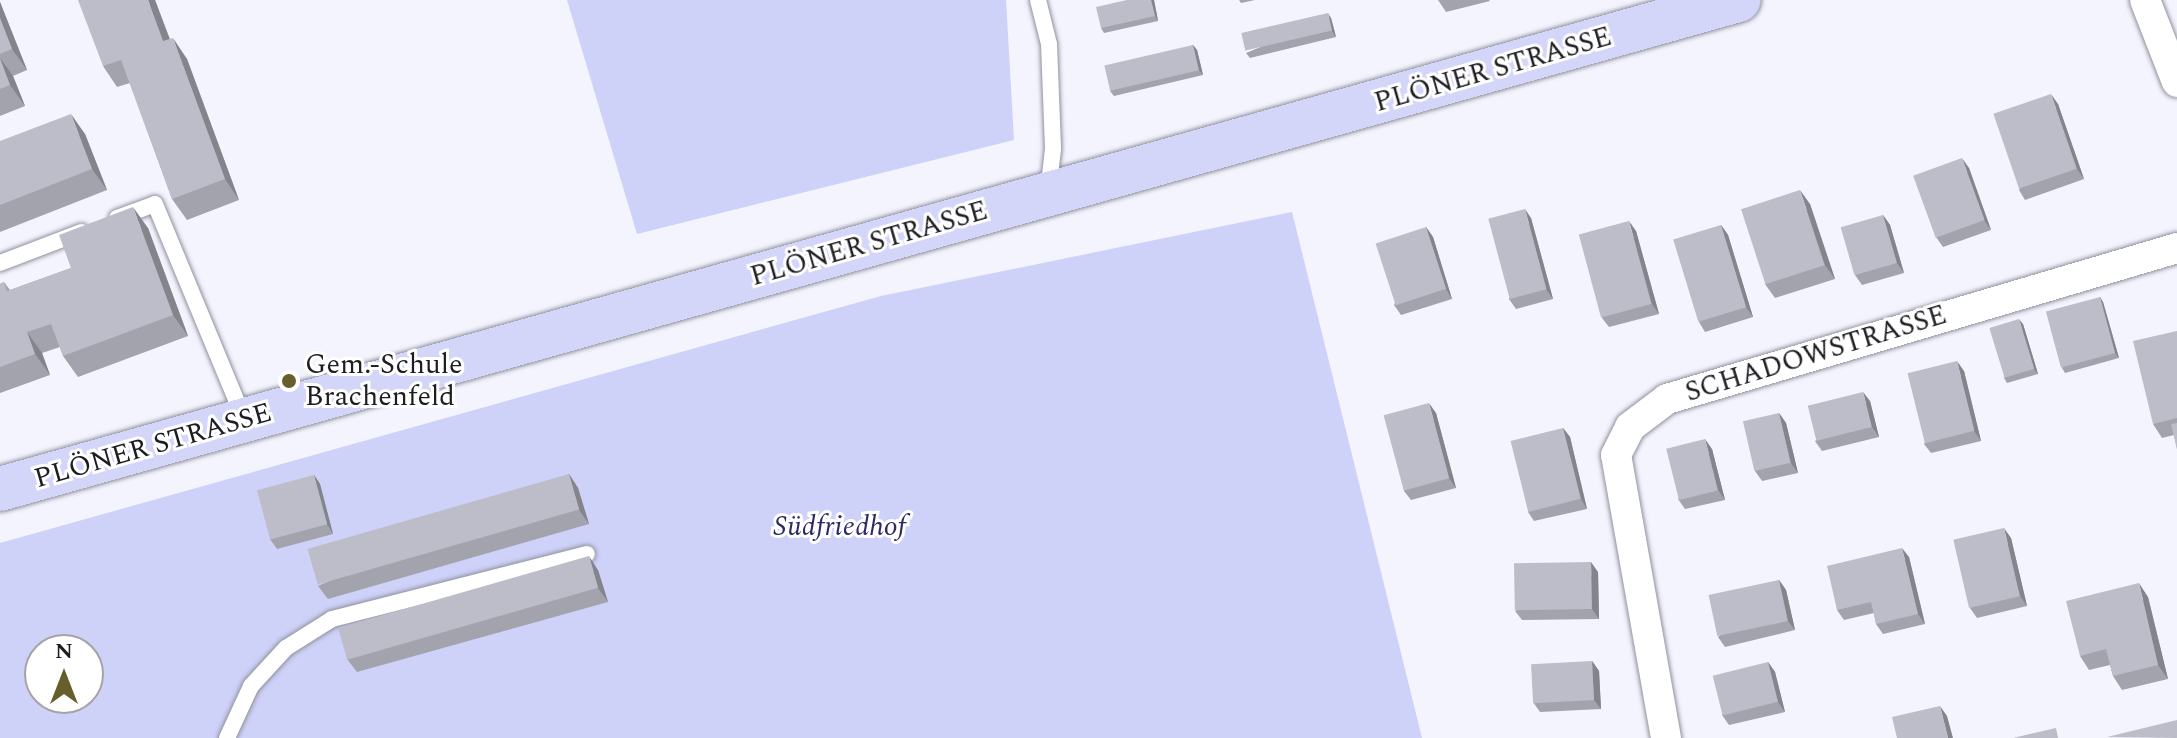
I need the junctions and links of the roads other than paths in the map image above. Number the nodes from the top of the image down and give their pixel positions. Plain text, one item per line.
1 (1038, 0) edge
2 (1739, 0) edge
3 (2145, 0) edge
4 (2177, 82) edge
5 (1048, 194) junction
6 (2177, 248) edge
7 (0, 263) edge
8 (244, 420) junction
9 (0, 489) edge
10 (587, 554) edge
11 (227, 738) edge
12 (1666, 738) edge

1 - 5 lane
2 - 5 main road, PLÖNER STRASSE
3 - 4 street
5 - 8 main road, PLÖNER STRASSE
6 - 12 street, SCHADOWSTRASSE
7 - 8 lane
8 - 9 main road, PLÖNER STRASSE
10 - 11 lane

